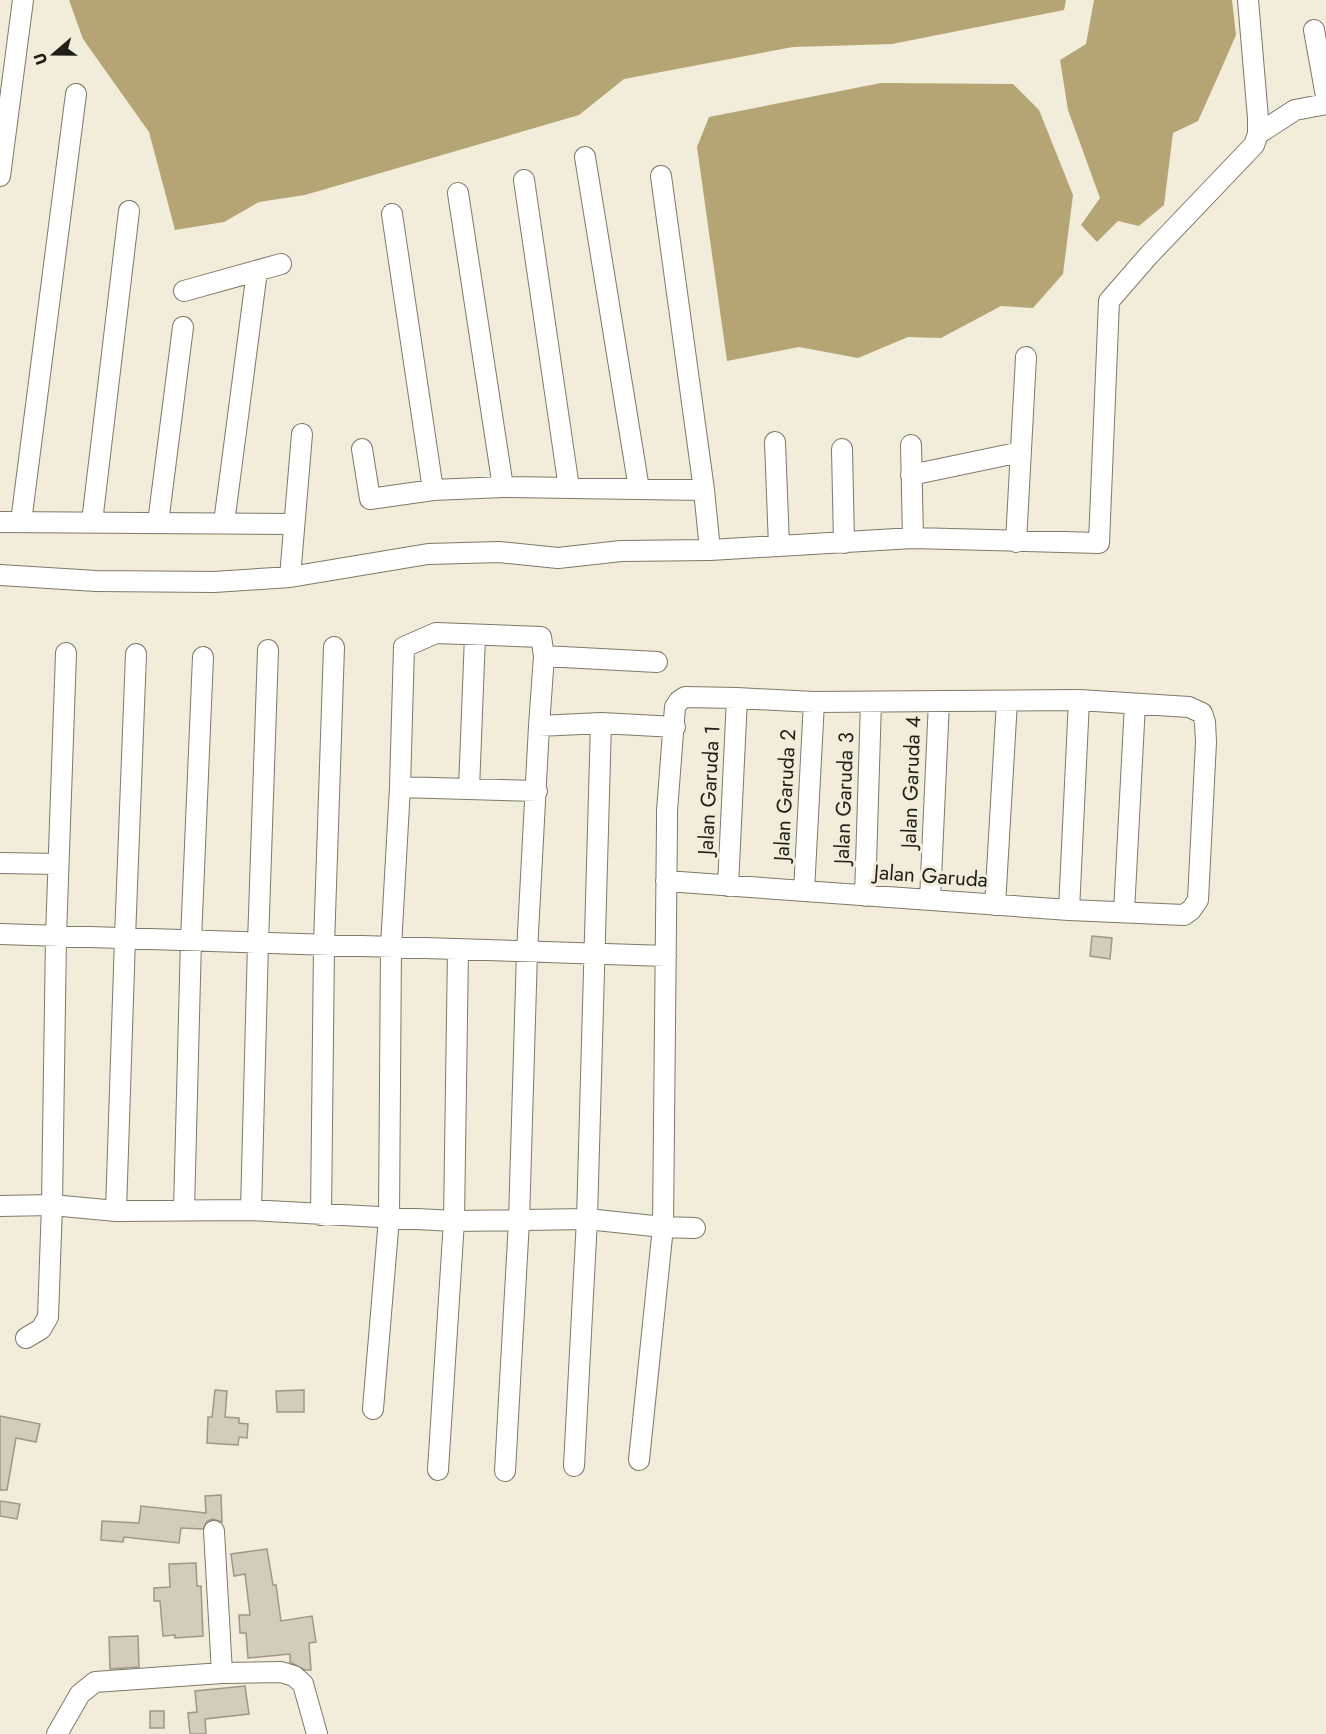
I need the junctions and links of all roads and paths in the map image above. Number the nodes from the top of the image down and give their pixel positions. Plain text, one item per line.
1 (23, 0) edge
2 (1248, 1) edge
3 (1314, 30) dead end
4 (76, 94) dead end
5 (1326, 96) edge
6 (1326, 104) edge
7 (1258, 126) junction
8 (585, 157) dead end
9 (0, 176) edge
10 (661, 176) dead end
11 (524, 180) dead end
12 (458, 193) dead end
13 (129, 211) dead end
14 (392, 214) dead end
15 (281, 264) dead end
16 (257, 271) junction
17 (184, 291) dead end
18 (183, 327) dead end
19 (1026, 357) dead end
20 (302, 435) dead end
21 (775, 442) dead end
22 (910, 445) dead end
23 (362, 449) dead end
24 (842, 449) dead end
25 (1021, 452) junction
26 (912, 475) junction
27 (503, 487) junction
28 (569, 488) junction
29 (639, 489) junction
30 (433, 490) junction
31 (704, 490) junction
32 (0, 522) edge
33 (21, 522) junction
34 (93, 522) junction
35 (158, 523) junction
36 (224, 523) junction
37 (294, 524) junction
38 (913, 538) junction
39 (1016, 542) junction
40 (844, 543) junction
41 (778, 546) junction
42 (710, 550) junction
43 (0, 575) edge
44 (290, 577) junction
45 (475, 636) junction
46 (334, 647) dead end
47 (268, 650) dead end
48 (66, 653) dead end
49 (136, 654) dead end
50 (544, 656) junction
51 (202, 657) dead end
52 (657, 662) dead end
53 (737, 698) junction
54 (1079, 700) junction
55 (939, 701) junction
56 (1006, 701) junction
57 (814, 702) junction
58 (871, 702) junction
59 (1135, 704) junction
60 (601, 723) junction
61 (539, 726) junction
62 (675, 727) junction
63 (400, 787) junction
64 (469, 789) junction
65 (537, 791) junction
66 (0, 863) edge
67 (58, 864) junction
68 (666, 881) junction
69 (728, 886) junction
70 (804, 891) junction
71 (865, 896) junction
72 (930, 900) junction
73 (995, 905) junction
74 (1070, 910) junction
75 (1124, 912) junction
76 (0, 934) edge
77 (56, 936) junction
78 (124, 938) junction
79 (191, 940) junction
80 (258, 943) junction
81 (324, 945) junction
82 (391, 947) junction
83 (458, 949) junction
84 (527, 952) junction
85 (594, 954) junction
86 (666, 956) junction
87 (0, 1206) edge
88 (52, 1206) junction
89 (184, 1210) junction
90 (251, 1210) junction
91 (116, 1211) junction
92 (321, 1215) junction
93 (388, 1218) junction
94 (587, 1219) junction
95 (454, 1221) junction
96 (519, 1221) junction
97 (663, 1227) junction
98 (695, 1228) dead end
99 (26, 1338) dead end
100 (373, 1409) dead end
101 (639, 1460) dead end
102 (574, 1466) dead end
103 (438, 1470) dead end
104 (505, 1471) dead end
105 (214, 1531) dead end
106 (222, 1673) junction
107 (57, 1734) edge
108 (317, 1734) edge

1 - 9 street
2 - 7 street
3 - 5 street
4 - 33 street
6 - 7 street
7 - 39 street
8 - 29 street
10 - 31 street
11 - 28 street
12 - 27 street
13 - 34 street
14 - 30 street
15 - 16 street
16 - 17 street
16 - 36 street
18 - 35 street
19 - 25 street
20 - 37 street
21 - 41 street
22 - 26 street
23 - 30 street
24 - 40 street
25 - 26 street
25 - 39 street
26 - 38 street
27 - 28 street
27 - 30 street
28 - 29 street
29 - 31 street
31 - 42 street
32 - 33 street
33 - 34 street
34 - 35 street
35 - 36 street
36 - 37 street
37 - 44 street
38 - 39 street
38 - 40 street
40 - 41 street
41 - 42 street
42 - 44 street
43 - 44 street
45 - 50 street
45 - 63 street
45 - 64 street
46 - 81 street
47 - 80 street
48 - 67 street
49 - 78 street
50 - 52 street
50 - 61 street
51 - 79 street
53 - 57 street
53 - 62 street
53 - 69 street, Jalan Garuda 1
54 - 56 street
54 - 59 street
54 - 74 street
55 - 56 street
55 - 58 street
55 - 72 street, Jalan Garuda 4
56 - 73 street
57 - 58 street
57 - 70 street, Jalan Garuda 2
58 - 71 street, Jalan Garuda 3
59 - 75 street
59 - 75 street, Jalan Garuda
60 - 61 street
60 - 62 street
60 - 85 street
61 - 65 street
62 - 68 street
63 - 64 street
63 - 82 street
64 - 65 street
65 - 84 street
66 - 67 street
67 - 77 street
68 - 69 street, Jalan Garuda
68 - 86 street
69 - 70 street, Jalan Garuda
70 - 71 street, Jalan Garuda
71 - 72 street, Jalan Garuda
72 - 73 street, Jalan Garuda
73 - 74 street, Jalan Garuda
74 - 75 street, Jalan Garuda
76 - 77 street
77 - 78 street
77 - 88 street
78 - 79 street
78 - 91 street
79 - 80 street
79 - 89 street
80 - 81 street
80 - 90 street
81 - 82 street
81 - 92 street
82 - 83 street
82 - 93 street
83 - 84 street
83 - 95 street
84 - 85 street
84 - 96 street
85 - 86 street
85 - 94 street
86 - 97 street
87 - 88 street
88 - 91 street
88 - 99 street
89 - 90 street
89 - 91 street
90 - 92 street
92 - 93 street
93 - 95 street
93 - 100 street
94 - 96 street
94 - 97 street
94 - 102 street
95 - 96 street
95 - 103 street
96 - 104 street
97 - 98 street
97 - 101 street
105 - 106 street
106 - 107 street
106 - 108 street

